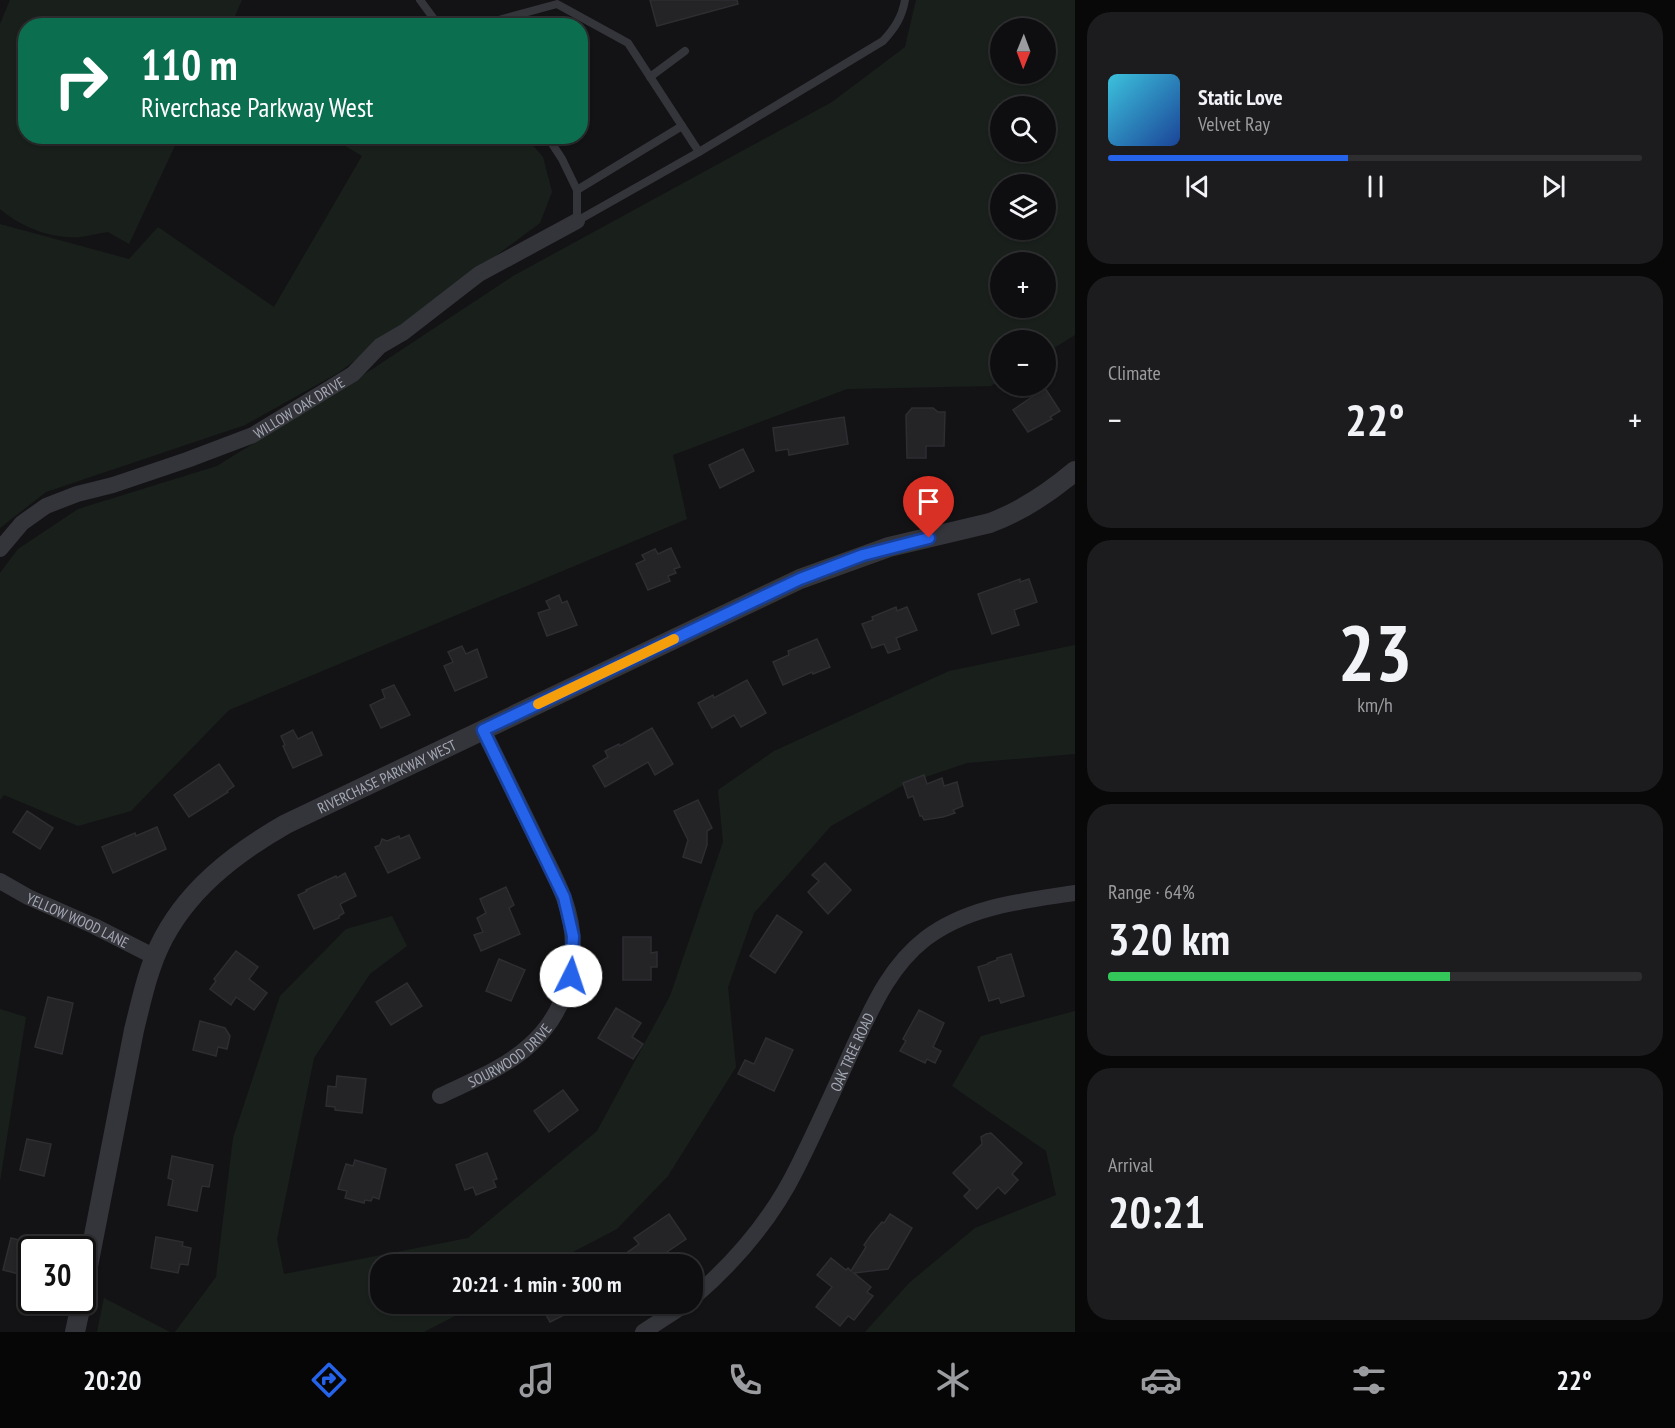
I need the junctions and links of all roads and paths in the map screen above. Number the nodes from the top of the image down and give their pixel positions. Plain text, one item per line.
1 (420, 0) edge
2 (905, 0) edge
3 (433, 18) edge
4 (506, 18) edge
5 (582, 18) edge
6 (588, 21) edge
7 (685, 51) dead end
8 (650, 77) junction
9 (682, 126) junction
10 (552, 144) edge
11 (699, 152) junction
12 (576, 190) junction
13 (577, 221) junction
14 (1075, 471) edge
15 (0, 549) edge
16 (483, 730) junction
17 (0, 882) edge
18 (1075, 893) edge
19 (155, 957) junction
20 (440, 1096) dead end
21 (94, 1236) edge
22 (703, 1289) edge
23 (79, 1314) edge
24 (671, 1314) edge
25 (75, 1332) edge
26 (643, 1332) edge

1 - 3 lane
2 - 11 lane
4 - 5 lane
6 - 8 lane
7 - 8 lane
8 - 9 lane
9 - 11 lane
9 - 12 lane
10 - 12 lane
11 - 13 lane
12 - 13 lane
13 - 15 street, WILLOW OAK DRIVE
14 - 16 street, RIVERCHASE PARKWAY WEST
16 - 19 street, RIVERCHASE PARKWAY WEST
16 - 20 street, SOURWOOD DRIVE
17 - 19 street, YELLOW WOOD LANE
18 - 22 street, OAK TREE ROAD
19 - 21 street, RIVERCHASE PARKWAY WEST
23 - 25 street, RIVERCHASE PARKWAY WEST
24 - 26 street

